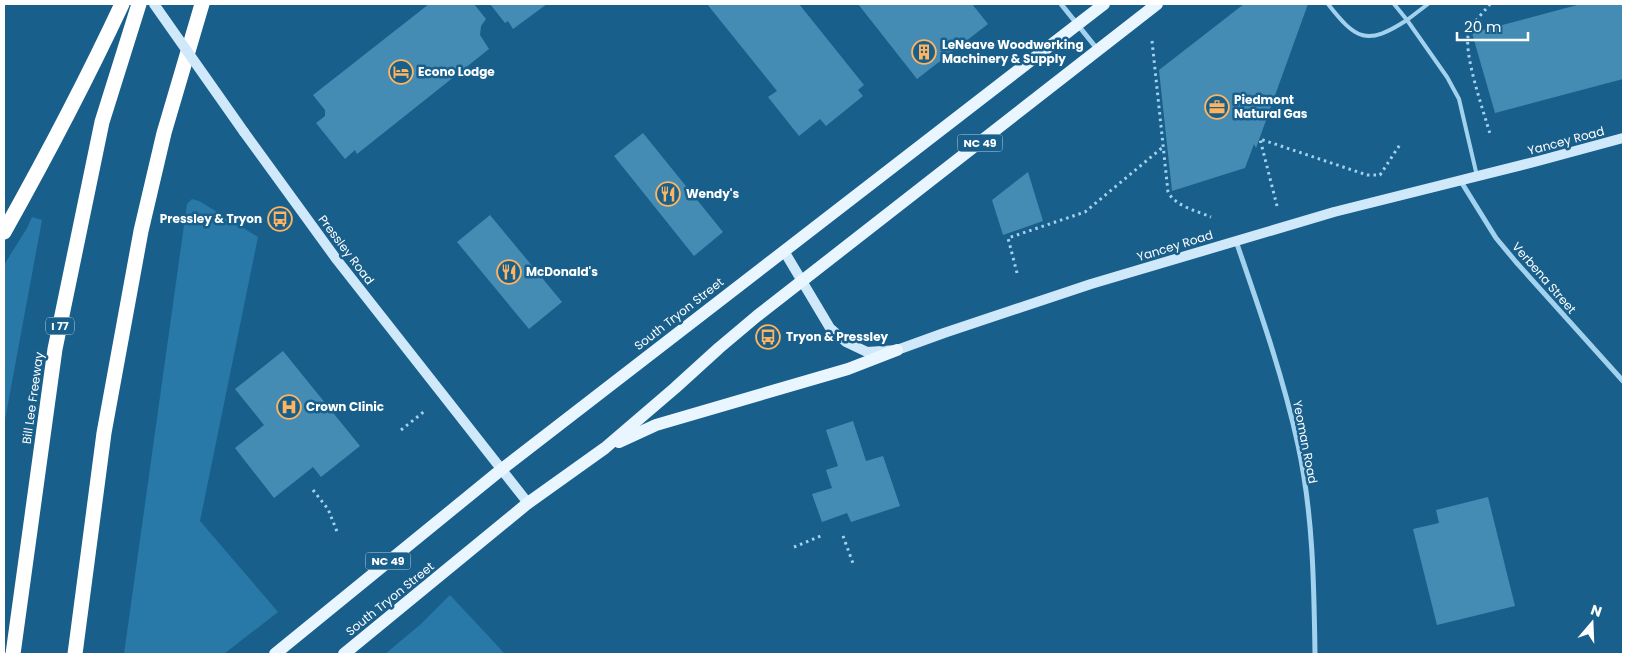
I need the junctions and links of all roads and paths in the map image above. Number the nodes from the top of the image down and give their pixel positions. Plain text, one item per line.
1 (122, 4) edge
2 (139, 4) edge
3 (154, 4) edge
4 (202, 4) edge
5 (1061, 4) edge
6 (1104, 4) edge
7 (1157, 4) edge
8 (1328, 4) edge
9 (1394, 4) edge
10 (1428, 4) edge
11 (1490, 4) edge
12 (1407, 20) junction
13 (1078, 25) junction
14 (1152, 41) dead end
15 (1098, 51) junction
16 (1490, 134) dead end
17 (1623, 138) edge
18 (1401, 144) dead end
19 (1163, 147) junction
20 (1477, 176) junction
21 (1460, 180) junction
22 (1277, 206) dead end
23 (1211, 217) dead end
24 (4, 232) edge
25 (1236, 241) junction
26 (784, 251) junction
27 (1017, 273) dead end
28 (802, 282) junction
29 (897, 350) junction
30 (1623, 381) edge
31 (426, 410) dead end
32 (401, 430) dead end
33 (605, 448) junction
34 (502, 469) junction
35 (313, 490) dead end
36 (528, 503) junction
37 (338, 534) dead end
38 (823, 535) dead end
39 (843, 536) dead end
40 (794, 546) dead end
41 (854, 566) dead end
42 (13, 654) edge
43 (76, 654) edge
44 (275, 654) edge
45 (344, 654) edge
46 (1315, 654) edge

1 - 24 highway
2 - 42 highway, Bill Lee Freeway / I 77
3 - 34 street, Pressley Road, bridge
4 - 43 highway
5 - 13 street
6 - 13 main road, South Tryon Street / NC 49
7 - 15 main road, South Tryon Street / NC 49
8 - 12 lane
9 - 12 lane
10 - 12 lane
11 - 16 path
12 - 20 lane
13 - 15 street
13 - 26 main road, South Tryon Street / NC 49
14 - 19 path
15 - 28 main road, South Tryon Street / NC 49
17 - 20 street, Yancey Road
18 - 22 path
19 - 23 path
19 - 27 path
20 - 21 street, Yancey Road
21 - 25 street, Yancey Road
21 - 30 street, Verbena Street
25 - 29 street, Yancey Road
25 - 46 street, Yeoman Road
26 - 28 street, Yancey Road
26 - 34 main road, South Tryon Street / NC 49
28 - 29 street, Yancey Road
28 - 33 main road, South Tryon Street / NC 49
29 - 33 main road
31 - 32 path
33 - 36 main road, South Tryon Street / NC 49
34 - 36 street, Pressley Road
34 - 44 main road, South Tryon Street / NC 49
35 - 37 path
36 - 45 main road, South Tryon Street / NC 49
38 - 40 path
39 - 41 path

